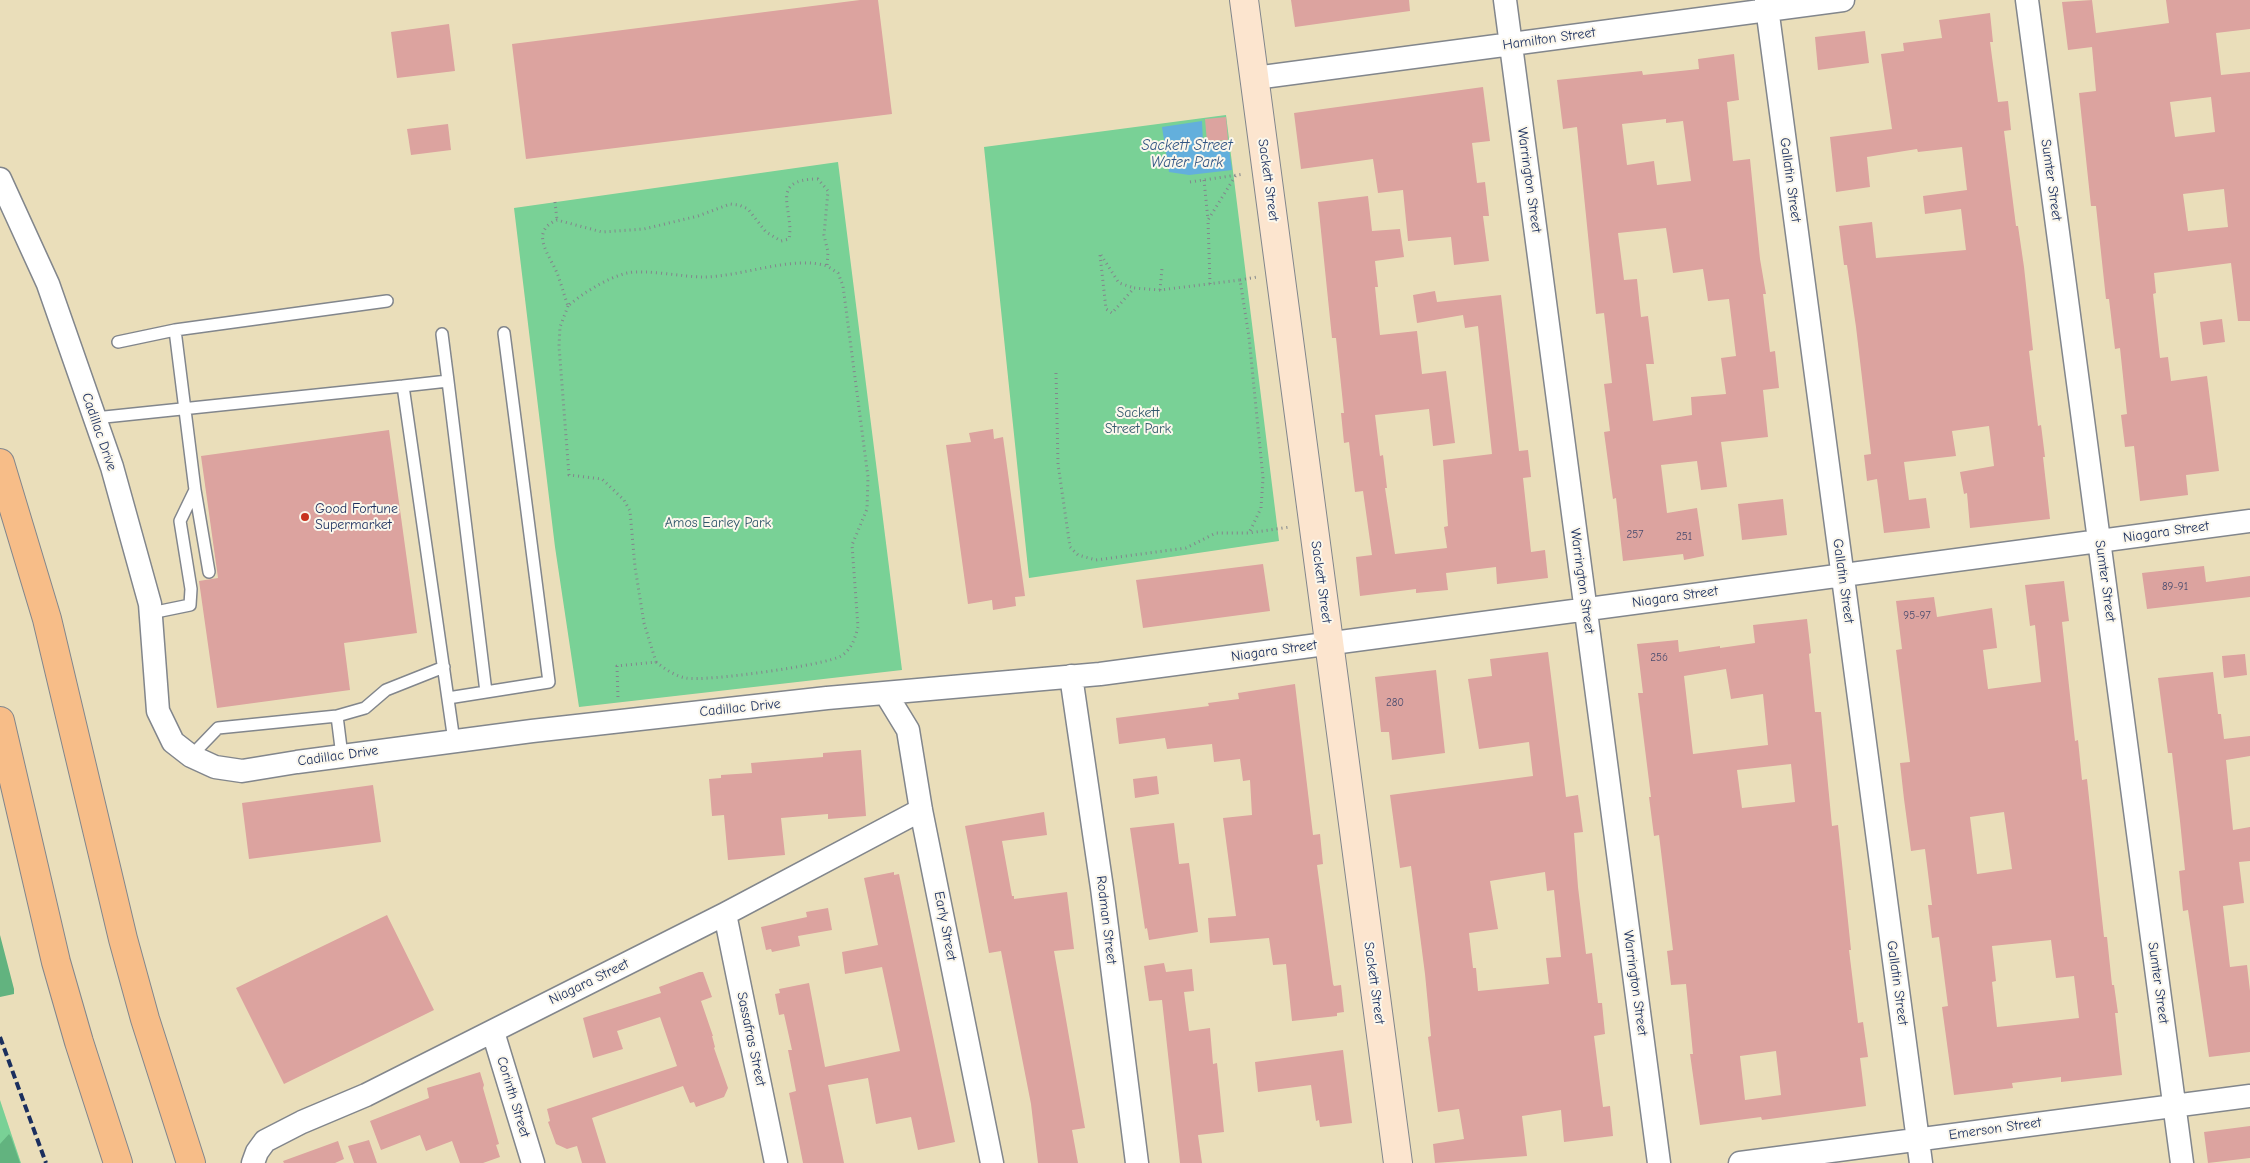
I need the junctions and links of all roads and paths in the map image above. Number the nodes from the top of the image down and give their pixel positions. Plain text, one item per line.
1 (1244, 0) edge
2 (1505, 0) edge
3 (1843, 0) edge
4 (2027, 0) edge
5 (1767, 5) edge
6 (1511, 44) junction
7 (1254, 78) junction
8 (1266, 171) junction
9 (1236, 175) junction
10 (0, 179) edge
11 (1204, 180) junction
12 (1190, 182) dead end
13 (554, 202) dead end
14 (557, 220) junction
15 (1208, 220) junction
16 (828, 266) junction
17 (1162, 268) dead end
18 (1210, 284) junction
19 (1134, 288) junction
20 (1160, 290) junction
21 (388, 301) dead end
22 (568, 306) junction
23 (175, 330) junction
24 (504, 333) dead end
25 (442, 334) dead end
26 (118, 342) dead end
27 (1056, 373) dead end
28 (448, 382) junction
29 (403, 386) junction
30 (185, 409) junction
31 (95, 418) junction
32 (0, 464) edge
33 (195, 490) junction
34 (2250, 521) edge
35 (1313, 524) junction
36 (1249, 532) junction
37 (2099, 541) junction
38 (208, 572) dead end
39 (1843, 575) junction
40 (1585, 609) junction
41 (151, 613) junction
42 (1329, 643) junction
43 (656, 662) junction
44 (444, 667) junction
45 (1100, 674) joint
46 (1071, 676) junction
47 (486, 692) junction
48 (886, 694) junction
49 (448, 698) junction
50 (618, 703) dead end
51 (337, 716) junction
52 (0, 721) edge
53 (454, 741) junction
54 (191, 756) junction
55 (342, 756) junction
56 (921, 810) junction
57 (726, 914) junction
58 (493, 1032) junction
59 (2250, 1096) edge
60 (2174, 1106) junction
61 (1918, 1140) junction
62 (255, 1158) edge
63 (118, 1163) edge
64 (190, 1163) edge
65 (533, 1163) edge
66 (776, 1163) edge
67 (992, 1163) edge
68 (1137, 1163) edge
69 (1398, 1163) edge
70 (1658, 1163) edge
71 (1740, 1163) edge
72 (1921, 1163) edge
73 (2182, 1163) edge

1 - 7 street, Sackett Street
2 - 6 street, Warrington Street
3 - 5 street, Hamilton Street
4 - 37 street, Sumter Street
5 - 6 street, Hamilton Street
5 - 39 street, Gallatin Street
6 - 7 street, Hamilton Street
6 - 40 street, Warrington Street
7 - 8 street, Sackett Street
8 - 9 path
8 - 35 street, Sackett Street
9 - 11 path
9 - 15 path
10 - 31 street, Cadillac Drive
11 - 12 path
11 - 15 path
13 - 14 path
14 - 16 path
14 - 22 path
15 - 18 path
16 - 22 path
16 - 43 path
17 - 20 path
18 - 20 path
18 - 36 path
19 - 19 path
19 - 20 path
21 - 23 lane
22 - 43 path
23 - 26 lane
23 - 30 lane
24 - 47 lane
25 - 28 lane
27 - 36 path
28 - 29 lane
28 - 47 lane
29 - 30 lane
29 - 44 lane
30 - 31 lane
30 - 33 lane
31 - 41 street, Cadillac Drive
32 - 64 highway
33 - 38 lane
33 - 41 lane
34 - 37 street, Niagara Street
35 - 36 path
35 - 42 street, Sackett Street
37 - 39 street, Niagara Street
37 - 60 street, Sumter Street
39 - 40 street, Niagara Street
39 - 61 street, Gallatin Street
40 - 42 street, Niagara Street
40 - 70 street, Warrington Street
41 - 54 street, Cadillac Drive
42 - 45 street, Niagara Street
42 - 69 street, Sackett Street
43 - 50 path
44 - 49 lane
44 - 51 lane
45 - 46 street, Cadillac Drive
46 - 48 street, Cadillac Drive
46 - 68 street, Rodman Street
47 - 49 lane
48 - 53 street, Cadillac Drive
48 - 56 street, Early Street
49 - 53 lane
51 - 54 lane
51 - 55 lane
52 - 63 highway
53 - 55 street, Cadillac Drive
54 - 55 street, Cadillac Drive
56 - 57 street, Niagara Street
56 - 67 street, Early Street
57 - 58 street, Niagara Street
57 - 66 street, Sassafras Street
58 - 62 street, Niagara Street
58 - 65 street, Corinth Street
59 - 60 street, Emerson Street
60 - 61 street, Emerson Street
60 - 73 street, Sumter Street
61 - 71 street, Emerson Street
61 - 72 street, Gallatin Street

